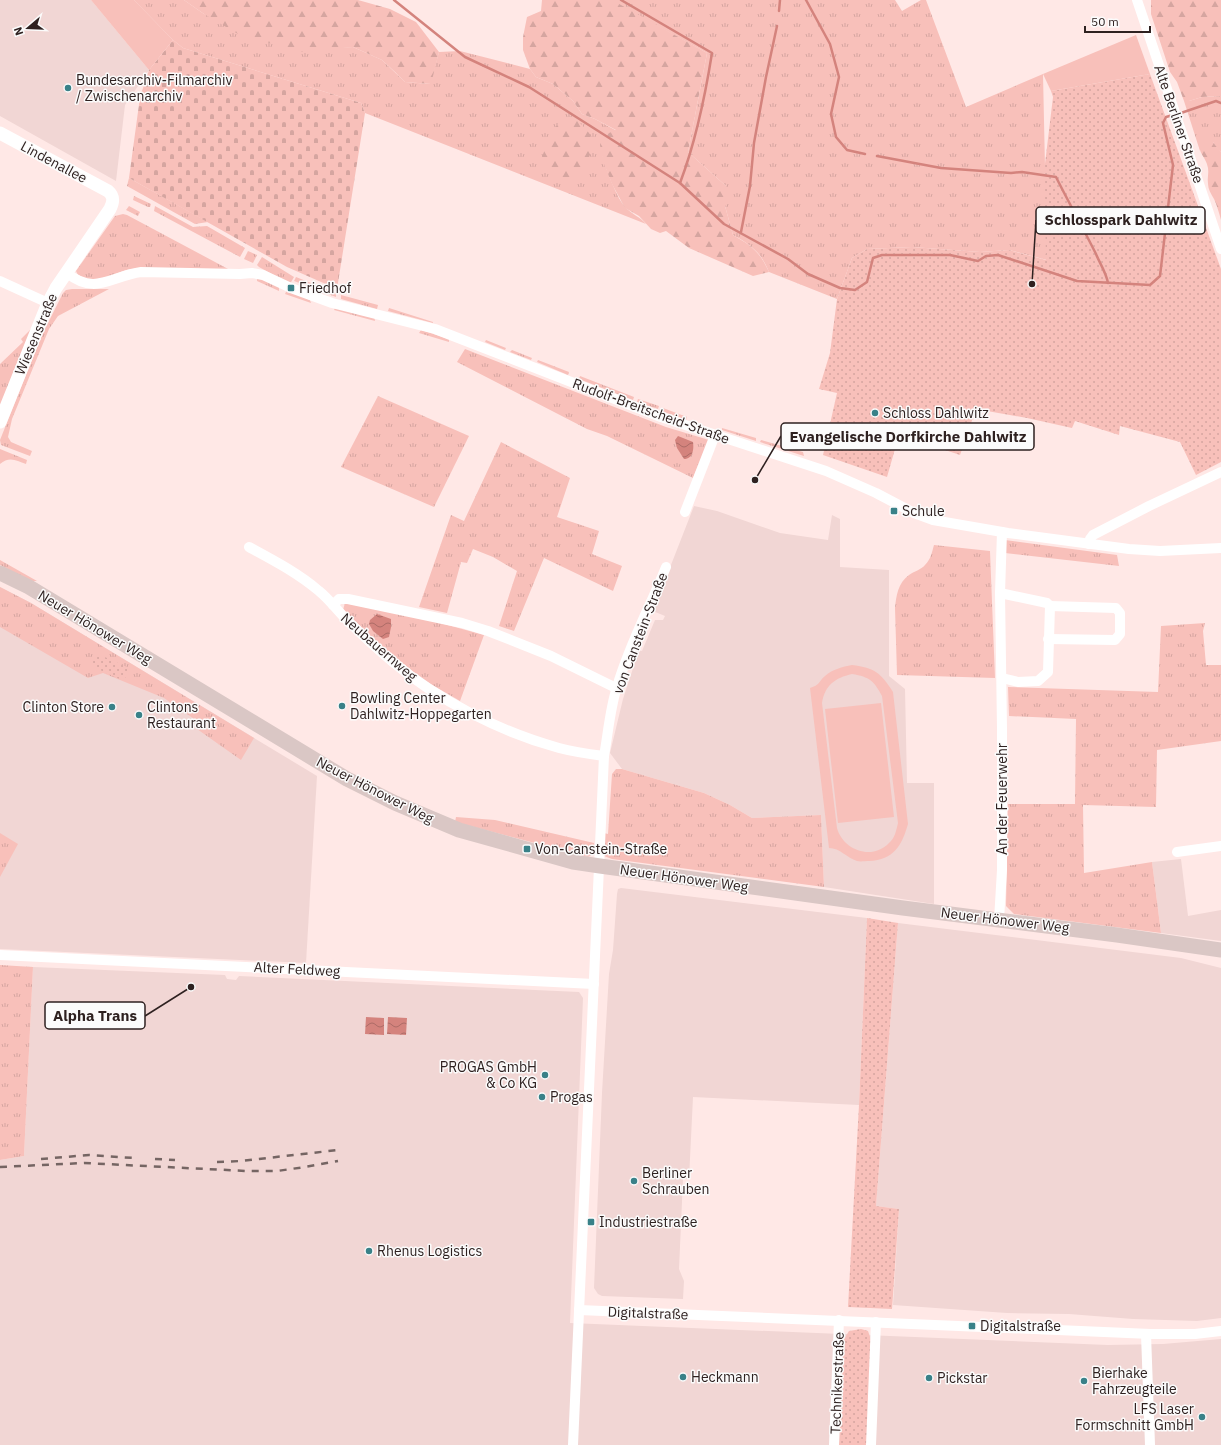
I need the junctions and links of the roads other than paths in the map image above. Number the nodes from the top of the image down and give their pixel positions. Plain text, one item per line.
1 (1137, 0) edge
2 (0, 133) edge
3 (108, 190) joint
4 (1221, 249) edge
5 (67, 273) junction
6 (0, 281) edge
7 (48, 303) junction
8 (0, 422) edge
9 (715, 435) junction
10 (1221, 472) edge
11 (685, 512) dead end
12 (1002, 532) junction
13 (1089, 544) junction
14 (249, 547) dead end
15 (1221, 548) edge
16 (666, 567) dead end
17 (0, 573) edge
18 (1000, 593) junction
19 (333, 605) junction
20 (1050, 606) junction
21 (1048, 639) junction
22 (1002, 678) junction
23 (616, 688) junction
24 (604, 756) junction
25 (1221, 846) edge
26 (1177, 852) dead end
27 (600, 866) junction
28 (1000, 920) junction
29 (1221, 950) edge
30 (0, 955) edge
31 (594, 984) junction
32 (579, 1310) junction
33 (839, 1320) junction
34 (876, 1322) junction
35 (1221, 1331) edge
36 (1146, 1334) junction
37 (573, 1445) edge
38 (834, 1445) edge
39 (871, 1445) edge
40 (1150, 1445) edge

1 - 4 street, Alte Berliner Straße
2 - 3 street, Lindenallee
3 - 5 street, Wiesenstraße
5 - 7 street, Wiesenstraße
5 - 9 street, Rudolf-Breitscheid-Straße
6 - 7 street
7 - 8 street, Wiesenstraße
9 - 11 street
9 - 12 street, Rudolf-Breitscheid-Straße
10 - 13 street
12 - 13 street, Rudolf-Breitscheid-Straße
12 - 18 street, An der Feuerwehr
13 - 15 street, Rudolf-Breitscheid-Straße
14 - 19 street, Neubauernweg
16 - 23 street, von Canstein-Straße
17 - 27 main road, Neuer Hönower Weg
18 - 20 street
18 - 22 street, An der Feuerwehr
19 - 23 street, Neubauernweg
19 - 24 street, Neubauernweg
20 - 21 street
20 - 21 street
21 - 22 street
22 - 28 street, An der Feuerwehr
23 - 24 street, von Canstein-Straße
24 - 27 street, von Canstein-Straße
25 - 26 street
27 - 28 main road, Neuer Hönower Weg
27 - 31 street
28 - 29 main road, Neuer Hönower Weg
30 - 31 street, Alter Feldweg
31 - 32 street
32 - 33 street, Digitalstraße
32 - 37 street
33 - 34 street, Digitalstraße
33 - 38 street, Technikerstraße
34 - 36 street, Digitalstraße
34 - 39 street
35 - 36 street, Digitalstraße
36 - 40 street

